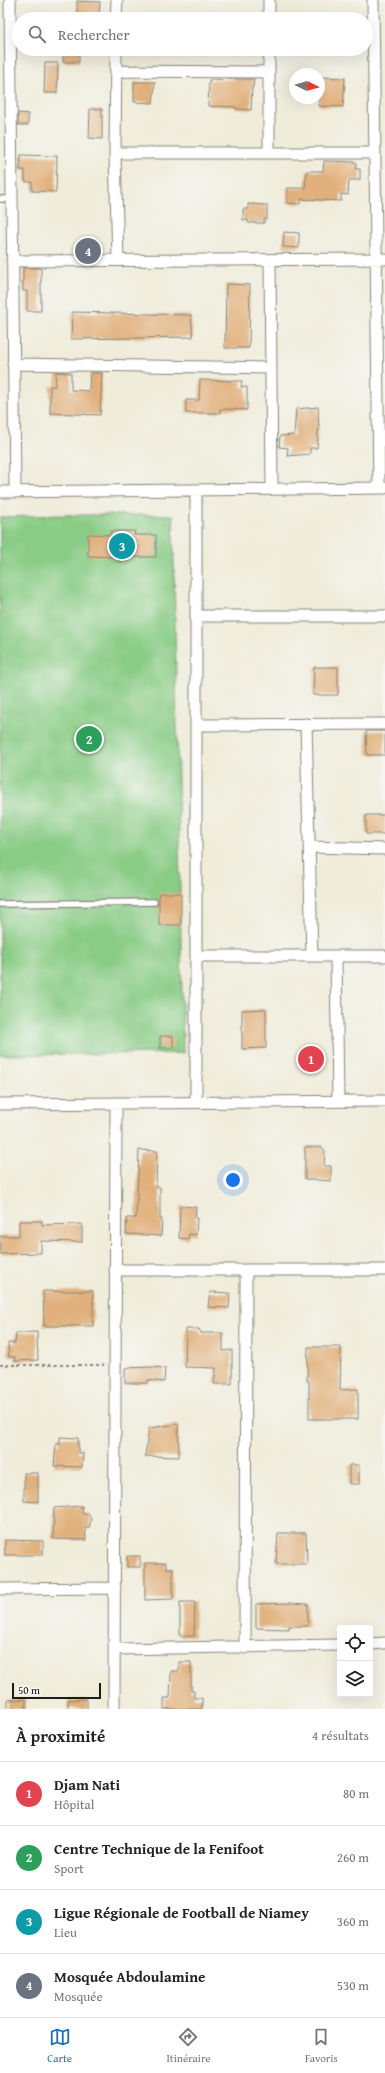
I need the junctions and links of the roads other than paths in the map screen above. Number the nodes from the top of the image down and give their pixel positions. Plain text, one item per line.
1 (10, 0) edge
2 (117, 0) edge
3 (269, 0) edge
4 (373, 0) edge
5 (116, 12) edge
6 (269, 12) edge
7 (116, 56) edge
8 (269, 56) edge
9 (385, 69) edge
10 (374, 70) junction
11 (116, 71) junction
12 (269, 72) junction
13 (115, 153) junction
14 (269, 153) junction
15 (374, 153) junction
16 (0, 199) edge
17 (12, 199) junction
18 (380, 259) edge
19 (118, 260) junction
20 (270, 260) junction
21 (12, 261) junction
22 (13, 364) junction
23 (270, 368) junction
24 (381, 369) edge
25 (382, 488) edge
26 (272, 489) junction
27 (196, 490) junction
28 (0, 492) edge
29 (14, 492) junction
30 (196, 616) junction
31 (385, 616) edge
32 (306, 724) junction
33 (385, 724) edge
34 (197, 726) junction
35 (310, 847) junction
36 (385, 849) edge
37 (154, 902) dead end
38 (0, 904) edge
39 (196, 956) junction
40 (312, 956) junction
41 (336, 956) junction
42 (385, 956) edge
43 (338, 1101) junction
44 (385, 1101) edge
45 (196, 1102) junction
46 (116, 1103) junction
47 (0, 1104) edge
48 (115, 1270) junction
49 (246, 1270) junction
50 (385, 1270) edge
51 (115, 1588) junction
52 (0, 1589) edge
53 (385, 1643) edge
54 (373, 1644) edge
55 (337, 1645) edge
56 (245, 1648) junction
57 (115, 1649) junction
58 (114, 1709) edge

1 - 17 street
2 - 5 street
3 - 6 street
4 - 10 street
7 - 11 street
8 - 12 street
9 - 10 street
10 - 15 street
11 - 12 street
11 - 13 street
12 - 14 street
13 - 14 street
13 - 19 street
14 - 15 street
15 - 18 street
16 - 17 lane
17 - 21 street
18 - 20 street
18 - 24 street
19 - 20 street
19 - 21 street
20 - 23 street
21 - 22 street
22 - 23 street
22 - 29 street
23 - 26 street
24 - 25 street
25 - 26 street
26 - 27 street
27 - 29 street
27 - 30 street
28 - 29 street
30 - 31 street
30 - 34 street
32 - 33 street
32 - 34 street
32 - 35 street
34 - 39 street
35 - 36 street
35 - 40 street
37 - 38 lane
39 - 40 street
39 - 45 street
40 - 41 street
41 - 42 street
41 - 43 street
43 - 44 street
43 - 45 street
45 - 46 street
46 - 47 street
46 - 48 street
48 - 49 street
48 - 51 street
49 - 50 street
49 - 56 street
51 - 52 street
51 - 57 street
53 - 54 street
55 - 56 street
56 - 57 street
57 - 58 street

